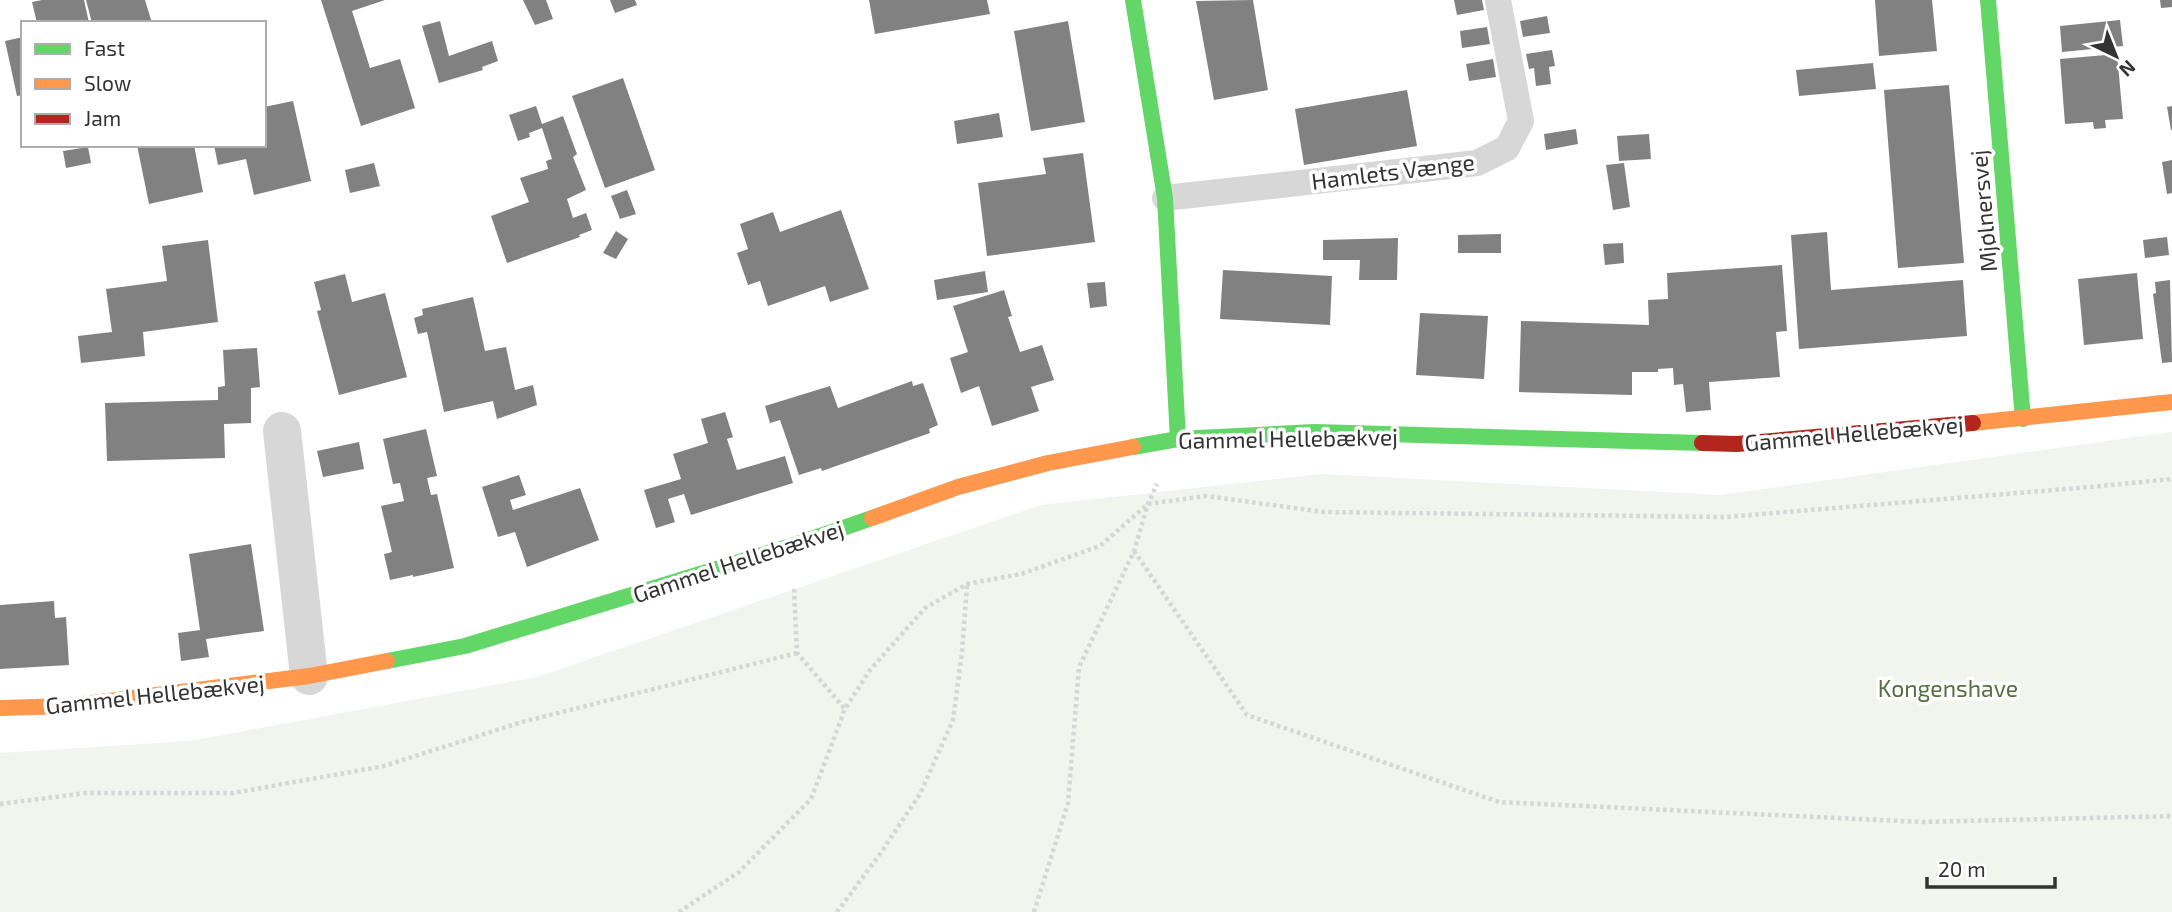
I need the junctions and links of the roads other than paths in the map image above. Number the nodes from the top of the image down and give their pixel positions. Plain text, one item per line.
1 (1133, 0) edge
2 (1498, 0) edge
3 (1988, 0) edge
4 (1166, 198) junction
5 (2172, 402) edge
6 (2023, 419) junction
7 (282, 431) dead end
8 (1178, 439) junction
9 (309, 676) junction
10 (0, 708) edge

1 - 4 main road
2 - 4 lane, Hamlets Vænge
3 - 6 main road, Mjølnersvej
4 - 8 main road
5 - 6 main road, Gammel Hellebækvej
6 - 8 main road, Gammel Hellebækvej
7 - 9 street
8 - 9 main road, Gammel Hellebækvej
9 - 10 main road, Gammel Hellebækvej

